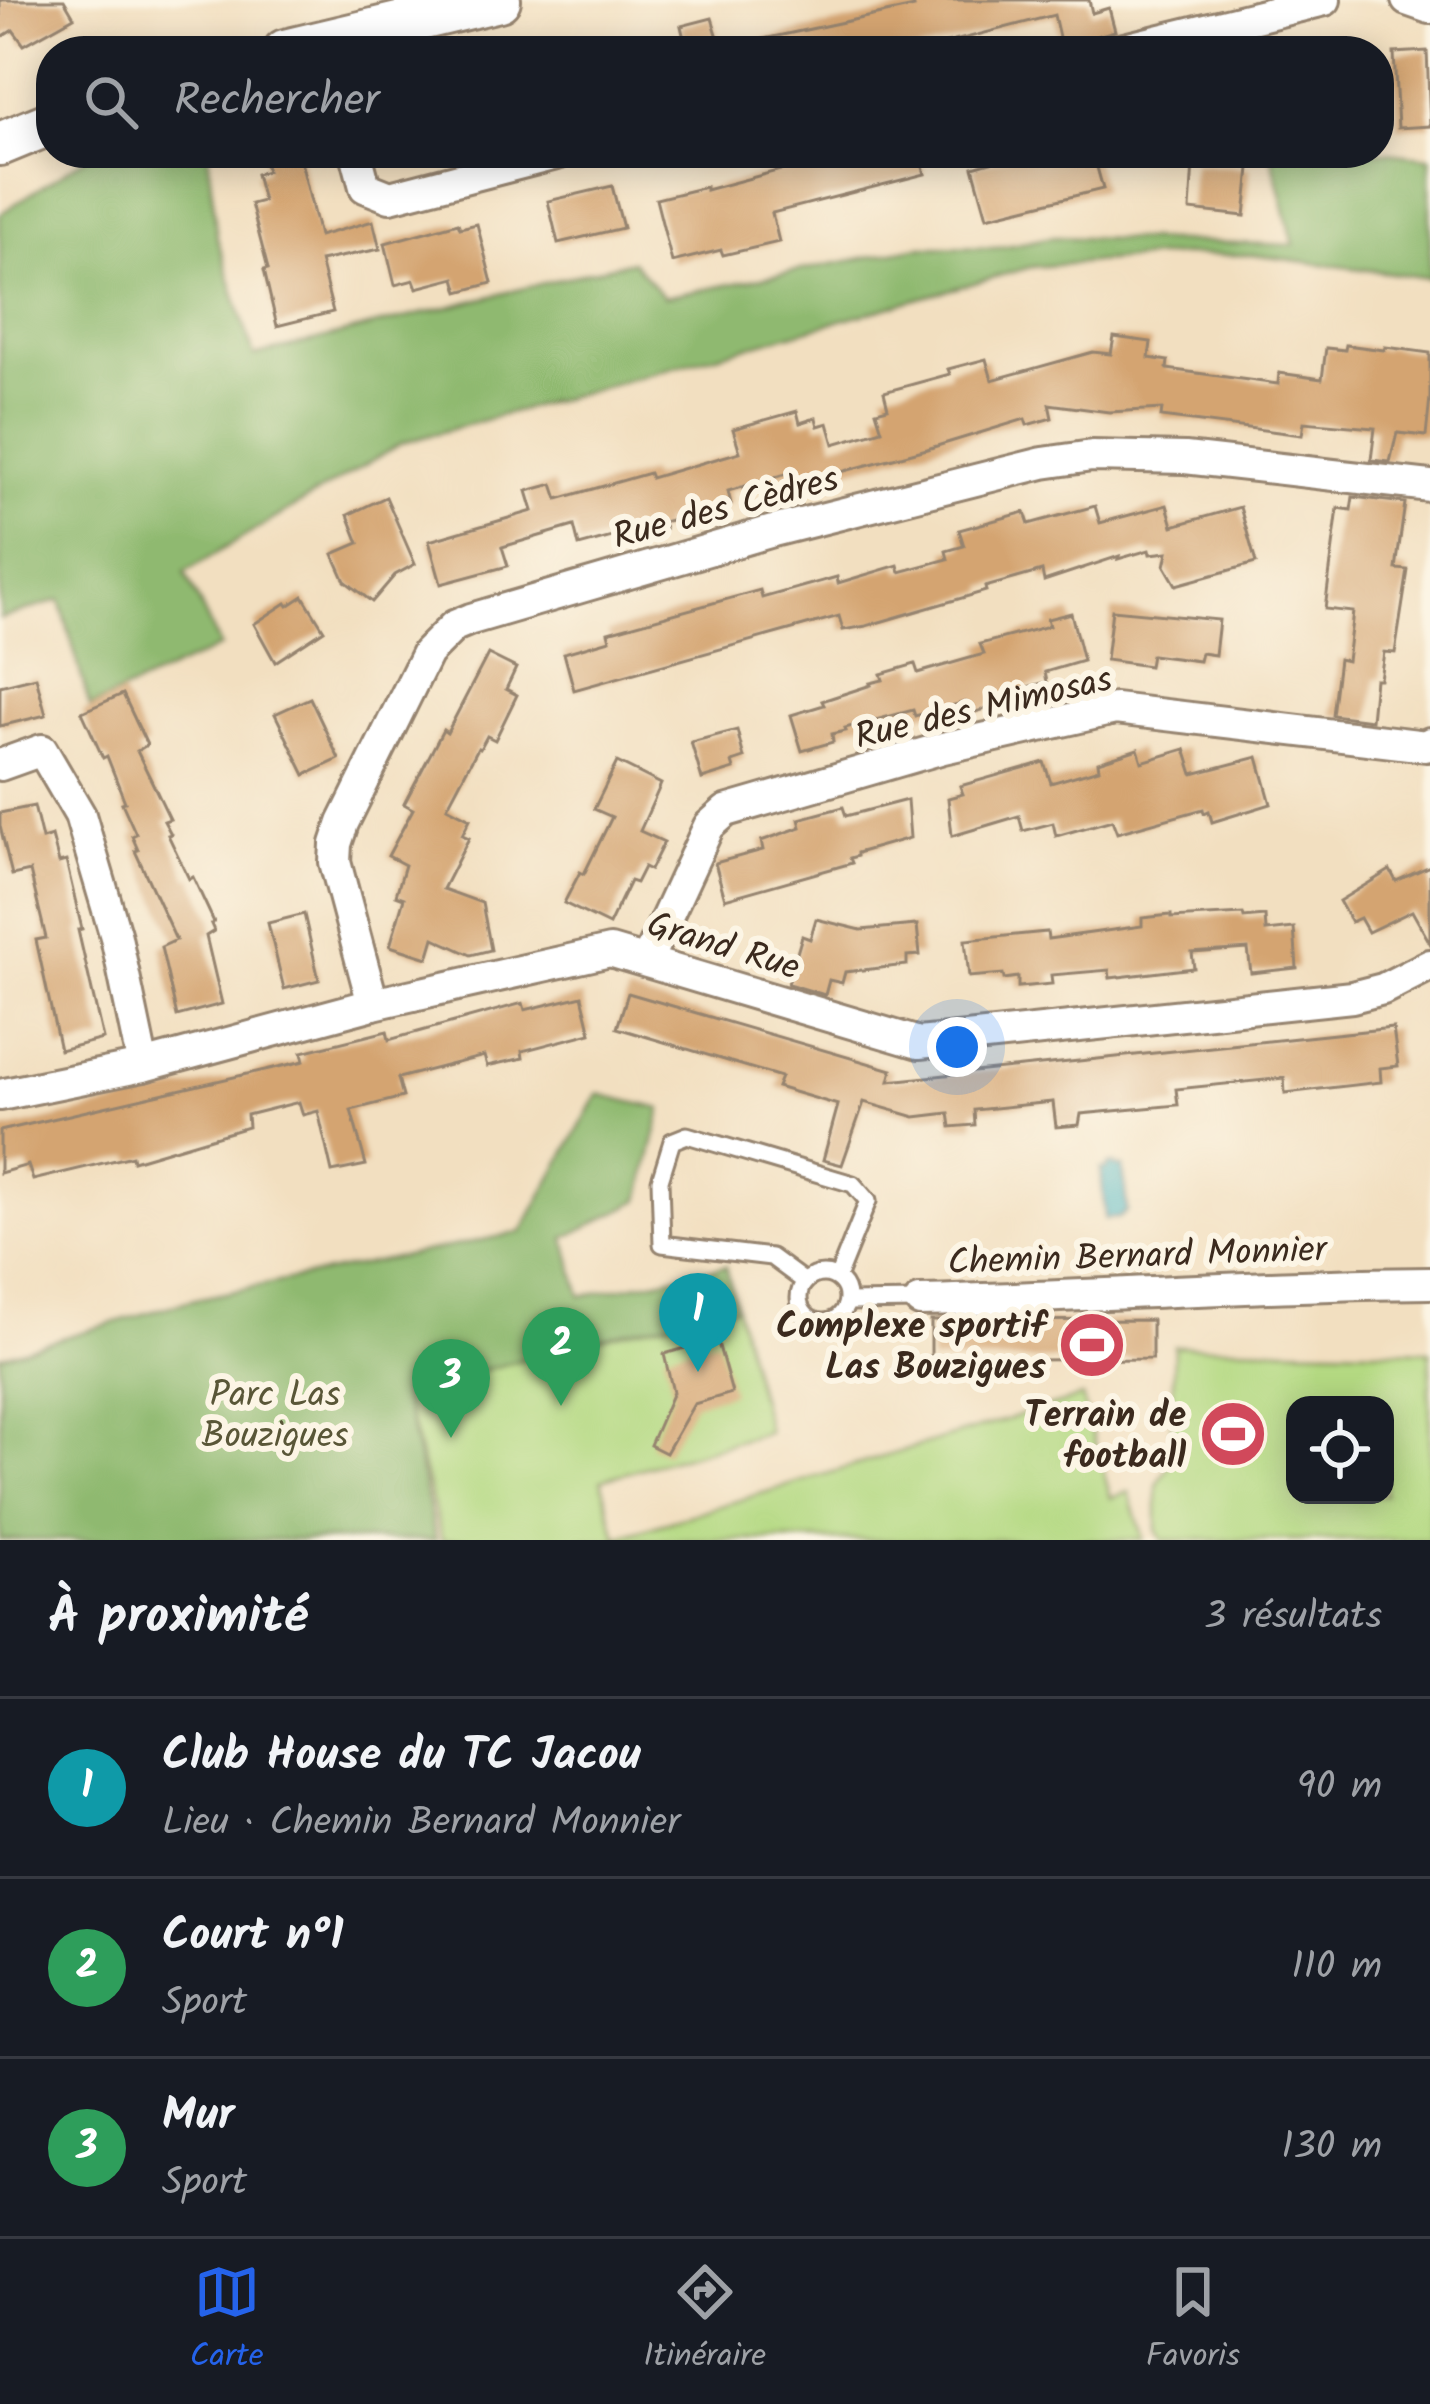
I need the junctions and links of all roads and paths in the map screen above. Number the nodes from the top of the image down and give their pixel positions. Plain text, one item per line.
1 (499, 0) edge
2 (1324, 0) edge
3 (1407, 0) edge
4 (1430, 8) edge
5 (423, 18) edge
6 (357, 36) edge
7 (1177, 36) edge
8 (36, 129) edge
9 (0, 145) edge
10 (360, 168) edge
11 (502, 168) edge
12 (1430, 486) edge
13 (1430, 743) edge
14 (0, 765) edge
15 (647, 960) junction
16 (1430, 965) edge
17 (373, 1004) junction
18 (143, 1066) junction
19 (0, 1095) edge
20 (837, 1278) junction
21 (805, 1282) junction
22 (1430, 1283) edge
23 (920, 1301) joint
24 (847, 1302) junction

1 - 5 street
2 - 7 street
3 - 4 street
5 - 6 street
8 - 9 street
10 - 11 street
12 - 17 street, Rue des Cèdres
13 - 15 street, Rue des Mimosas
14 - 18 street
15 - 16 street, Grand Rue
15 - 17 street, Grand Rue
17 - 18 street, Grand Rue
18 - 19 street, Grand Rue
20 - 21 lane
20 - 21 lane
20 - 24 lane
21 - 24 lane
22 - 23 street, Chemin Bernard Monnier
23 - 24 lane, Chemin Bernard Monnier

